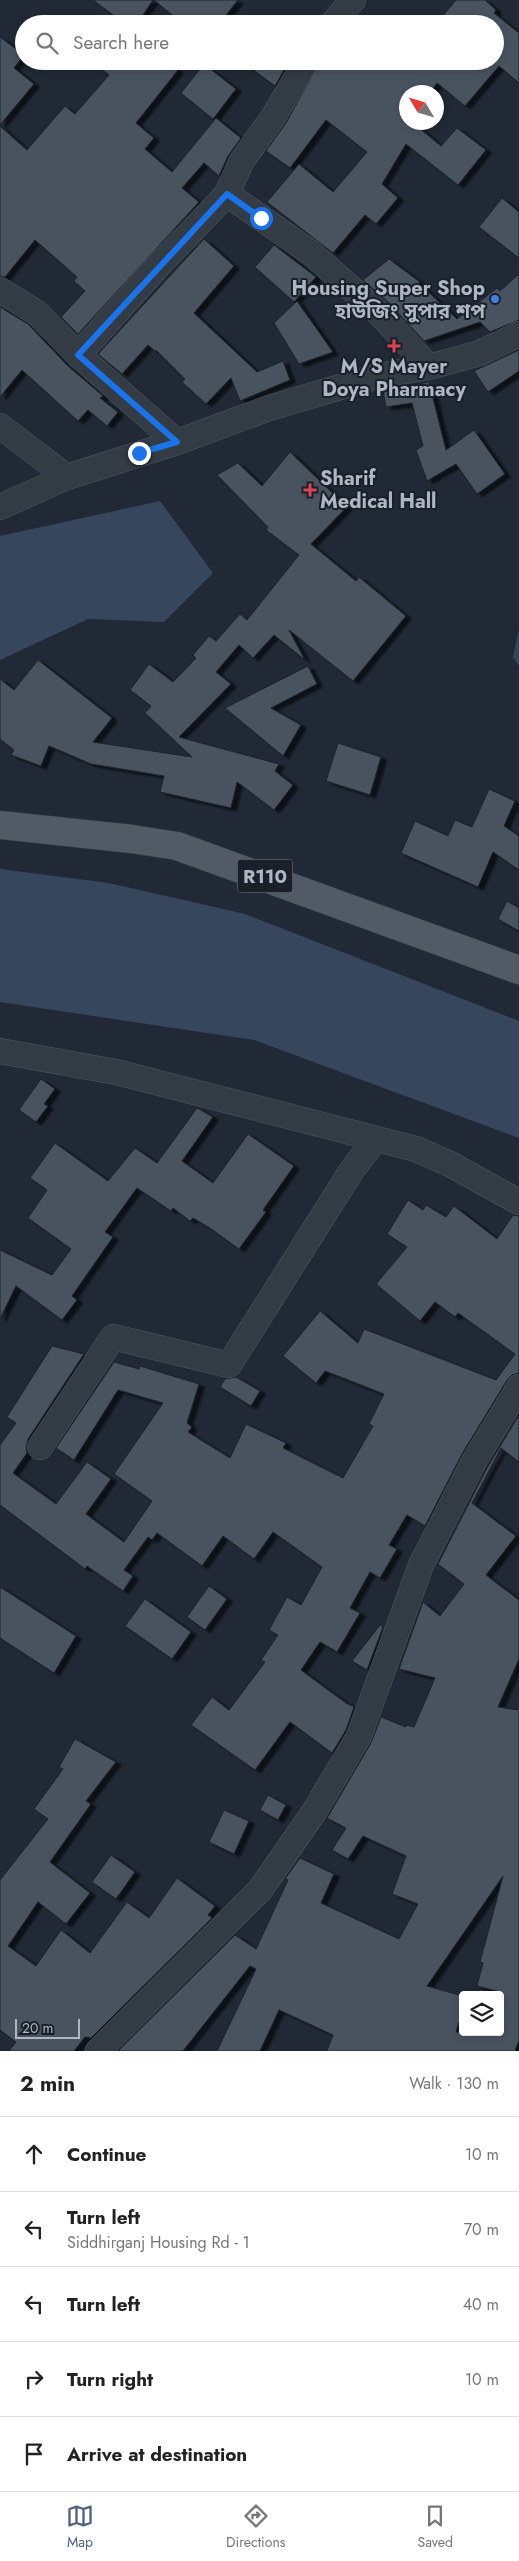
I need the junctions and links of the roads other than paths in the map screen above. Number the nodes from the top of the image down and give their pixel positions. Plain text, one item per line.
1 (301, 70) edge
2 (227, 194) junction
3 (0, 290) edge
4 (519, 334) edge
5 (78, 355) junction
6 (429, 367) junction
7 (0, 426) edge
8 (177, 442) junction
9 (66, 477) junction
10 (0, 506) edge
11 (0, 825) edge
12 (519, 970) edge
13 (0, 1051) edge
14 (376, 1139) junction
15 (519, 1202) edge
16 (519, 1387) edge
17 (40, 1447) dead end
18 (98, 2051) edge

1 - 2 street
2 - 5 street
2 - 6 street
3 - 5 street
4 - 6 street
5 - 8 street
6 - 8 street
7 - 9 street
8 - 9 street
9 - 10 street
11 - 12 main road, R110
13 - 14 street
14 - 15 street
14 - 17 street
16 - 18 street

